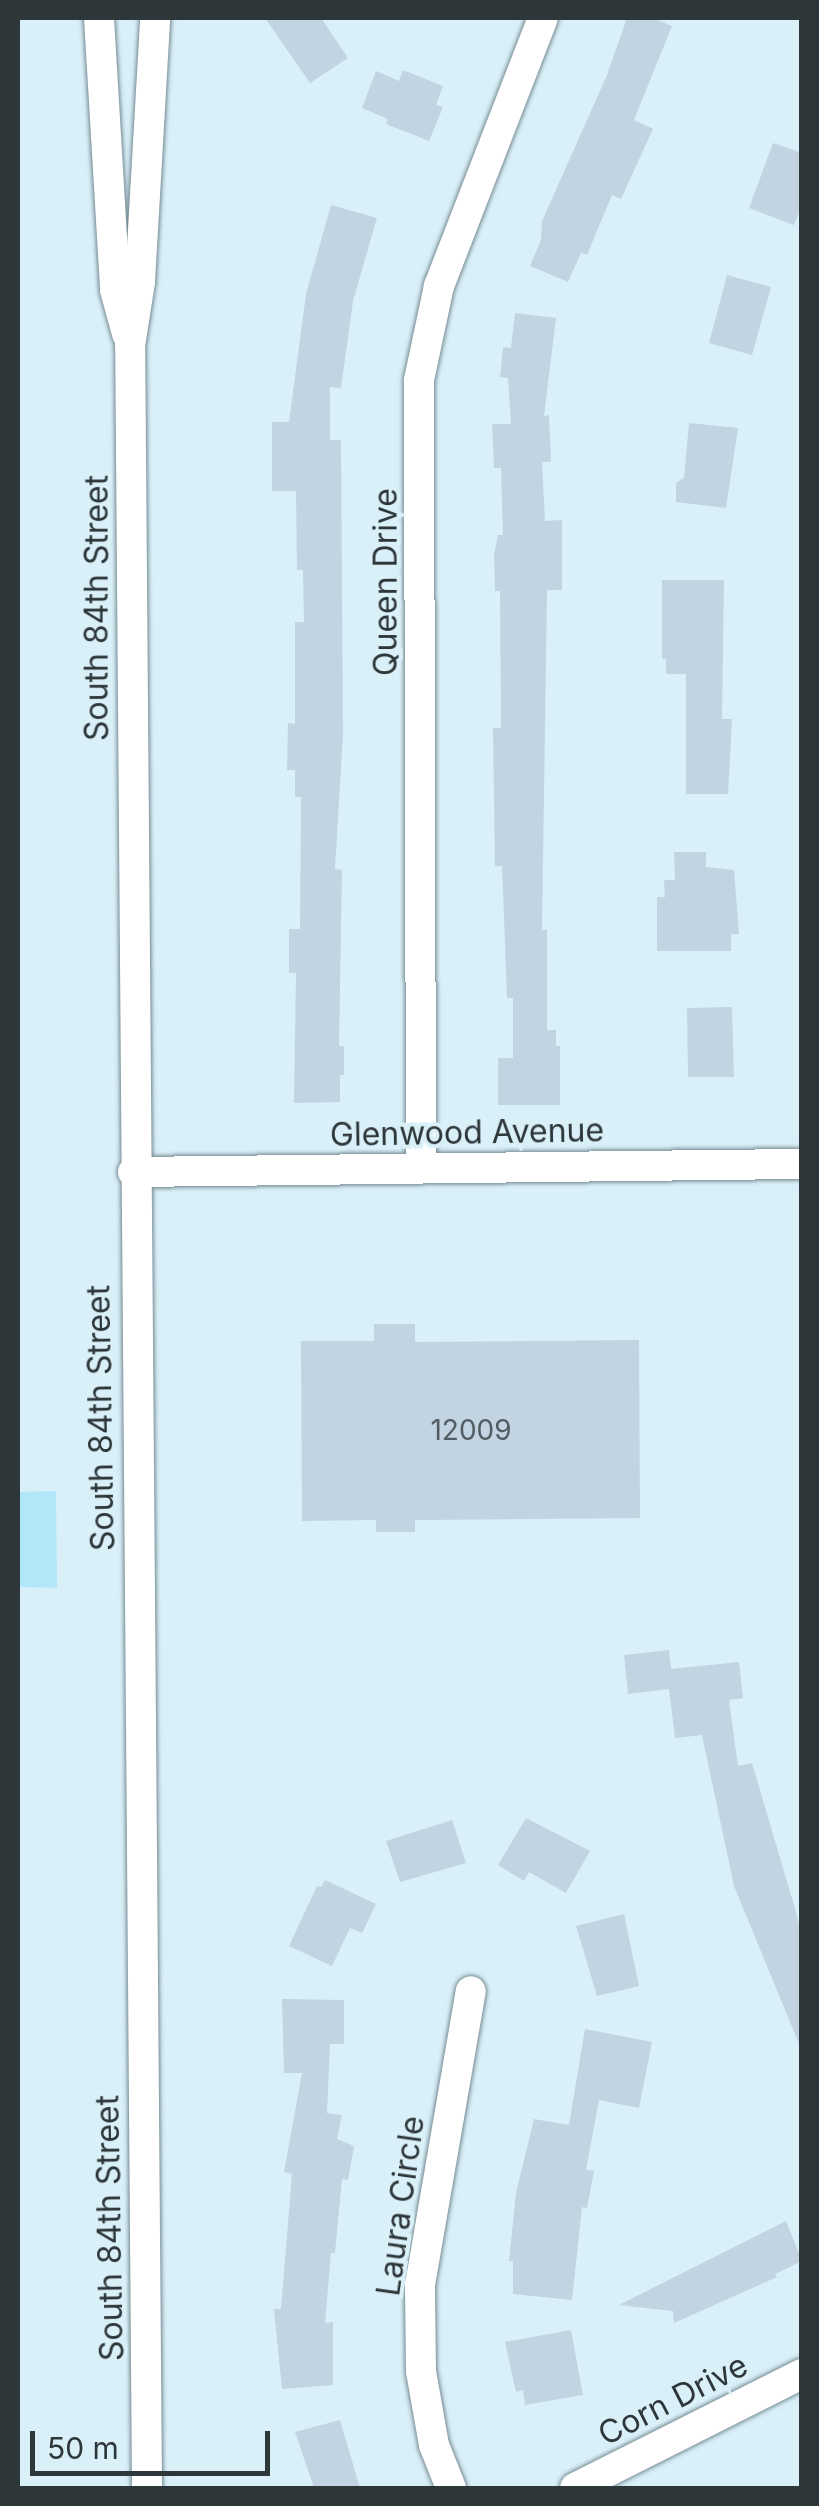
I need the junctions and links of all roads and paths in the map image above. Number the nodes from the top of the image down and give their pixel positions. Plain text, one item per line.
1 (99, 18) edge
2 (155, 18) edge
3 (543, 18) edge
4 (130, 346) junction
5 (802, 1164) edge
6 (421, 1168) junction
7 (133, 1172) junction
8 (471, 1991) dead end
9 (802, 2374) edge
10 (147, 2488) edge
11 (452, 2488) edge
12 (576, 2488) edge

1 - 4 street, South 84th Street
2 - 4 street, South 84th Street
3 - 6 street, Queen Drive
4 - 7 street, South 84th Street
5 - 6 street, Glenwood Avenue
6 - 7 street, Glenwood Avenue
7 - 10 street, South 84th Street
8 - 11 street, Laura Circle
9 - 12 street, Corn Drive

